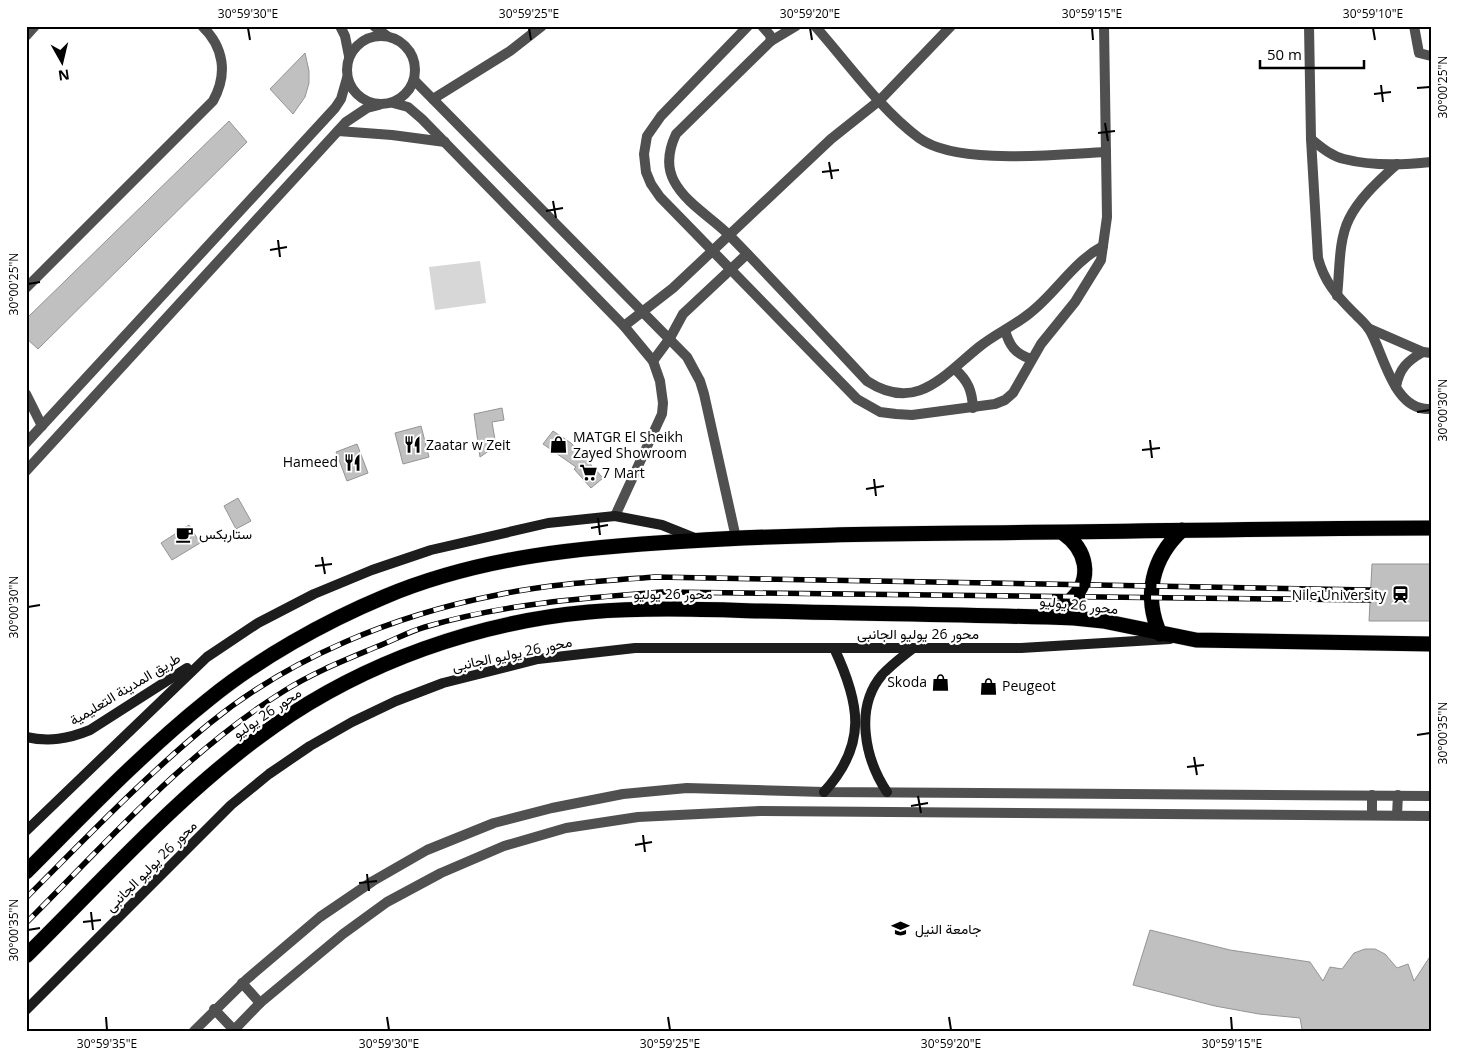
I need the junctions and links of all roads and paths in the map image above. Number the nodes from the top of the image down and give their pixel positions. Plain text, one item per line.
1 (35, 26) edge
2 (202, 26) edge
3 (340, 26) edge
4 (374, 26) edge
5 (542, 26) edge
6 (748, 26) edge
7 (762, 26) edge
8 (796, 26) edge
9 (815, 26) edge
10 (951, 26) edge
11 (1104, 26) edge
12 (1309, 26) edge
13 (1414, 26) edge
14 (26, 36) edge
15 (387, 36) junction
16 (771, 41) junction
17 (350, 56) junction
18 (1431, 56) edge
19 (347, 78) junction
20 (414, 80) junction
21 (433, 99) junction
22 (880, 100) junction
23 (393, 102) junction
24 (380, 105) junction
25 (338, 131) junction
26 (1311, 139) junction
27 (445, 142) junction
28 (1106, 152) junction
29 (1431, 162) edge
30 (1397, 164) junction
31 (730, 236) junction
32 (1103, 246) junction
33 (713, 252) junction
34 (748, 254) junction
35 (730, 269) junction
36 (26, 288) edge
37 (1337, 296) junction
38 (641, 311) junction
39 (624, 326) junction
40 (1368, 328) junction
41 (1004, 330) junction
42 (670, 338) junction
43 (1427, 352) edge
44 (1032, 359) junction
45 (653, 361) junction
46 (954, 369) junction
47 (1396, 388) junction
48 (26, 394) edge
49 (973, 408) junction
50 (1431, 409) edge
51 (42, 426) junction
52 (26, 443) edge
53 (26, 471) edge
54 (615, 516) junction
55 (1431, 528) edge
56 (1182, 530) junction
57 (1063, 533) junction
58 (736, 538) junction
59 (700, 540) junction
60 (1043, 617) junction
61 (1160, 634) junction
62 (1183, 638) junction
63 (1431, 644) edge
64 (834, 648) junction
65 (912, 649) junction
66 (207, 657) junction
67 (26, 737) edge
68 (824, 792) junction
69 (887, 792) junction
70 (1372, 795) junction
71 (1398, 795) junction
72 (1431, 796) edge
73 (1372, 815) junction
74 (1397, 815) junction
75 (1431, 816) edge
76 (26, 831) edge
77 (26, 872) edge
78 (26, 956) edge
79 (242, 983) junction
80 (260, 1003) junction
81 (214, 1009) junction
82 (26, 1010) edge
83 (233, 1030) edge
84 (194, 1031) edge

1 - 14 street
2 - 36 street
3 - 17 street
4 - 15 street
5 - 21 street
6 - 33 street
7 - 16 street
8 - 16 street
9 - 22 street
10 - 22 street
11 - 28 street
12 - 26 street
13 - 18 street
15 - 17 street
15 - 20 street
16 - 31 street
17 - 19 street
19 - 24 street
19 - 51 street
20 - 21 street
20 - 23 street
21 - 38 street
22 - 28 street
22 - 31 street
23 - 24 street
23 - 27 street
24 - 25 street
25 - 27 street
25 - 53 street
26 - 30 street
26 - 37 street
27 - 39 street
28 - 32 street
29 - 30 street
30 - 37 street
31 - 33 street
31 - 34 street
32 - 41 street
32 - 44 street
33 - 35 street
33 - 38 street
34 - 35 street
34 - 46 street
35 - 42 street
35 - 49 street
37 - 40 street
38 - 39 street
38 - 42 street
39 - 45 street
40 - 43 street
40 - 47 street
41 - 44 street
41 - 46 street
42 - 45 street
42 - 58 street
43 - 47 street
44 - 49 street
45 - 54 street
46 - 49 street
47 - 50 street
48 - 51 street
51 - 52 street
54 - 59 main road
54 - 66 main road
55 - 56 highway
56 - 57 highway
56 - 61 highway
57 - 58 highway
57 - 60 highway
58 - 59 highway
59 - 77 highway
60 - 61 highway, محور 26 يوليو
60 - 78 highway, محور 26 يوليو
61 - 62 highway, محور 26 يوليو
62 - 63 highway, محور 26 يوليو
62 - 65 main road, محور 26 يوليو الجانبى
64 - 65 main road, محور 26 يوليو الجانبى
64 - 68 main road
64 - 82 main road, محور 26 يوليو الجانبى
65 - 69 main road
66 - 67 main road, طريق المدينة التعليمية
66 - 76 main road
68 - 69 street
68 - 79 street
69 - 70 street
70 - 71 street
70 - 73 street
71 - 72 street
71 - 74 street
73 - 74 street
73 - 80 street
74 - 75 street
79 - 80 street
79 - 81 street
80 - 83 street
81 - 83 street
81 - 84 street

